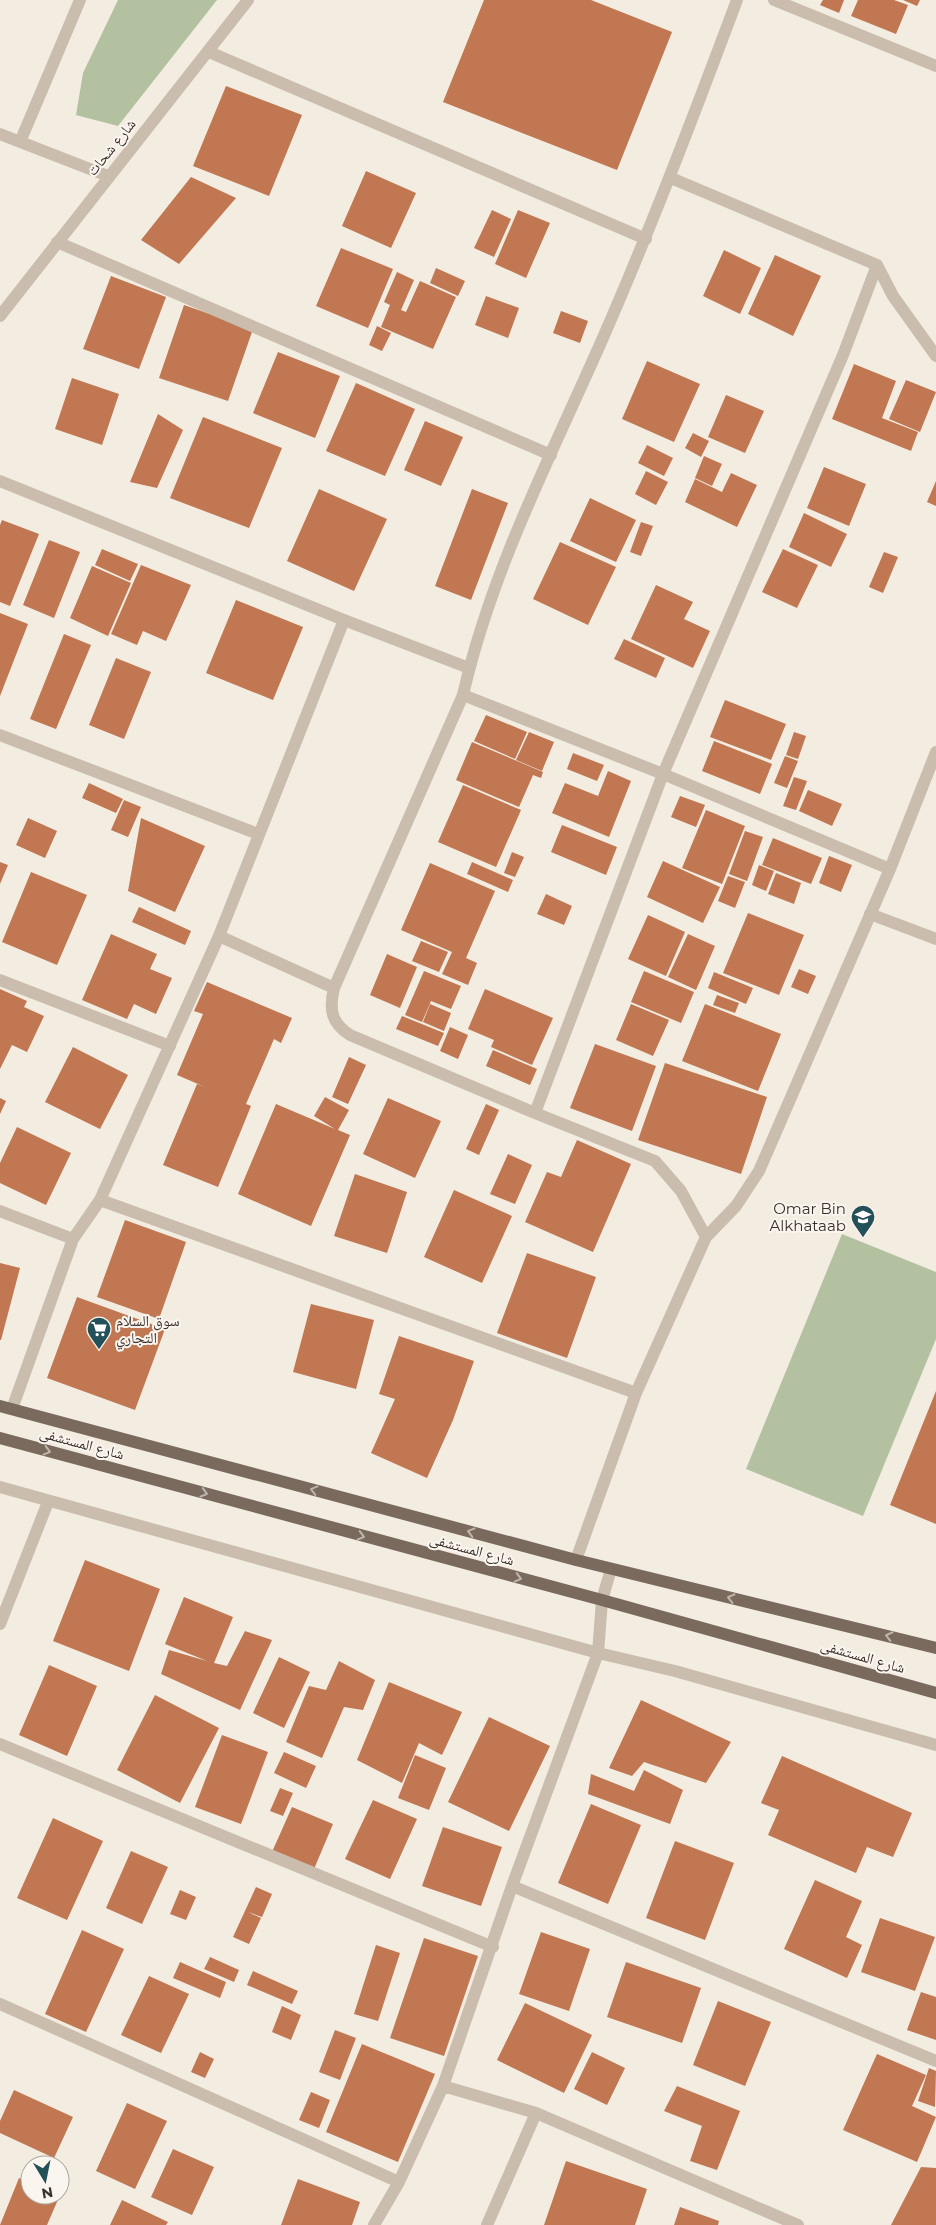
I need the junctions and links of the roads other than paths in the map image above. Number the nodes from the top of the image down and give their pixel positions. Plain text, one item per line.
1 (80, 0) edge
2 (248, 0) edge
3 (737, 0) edge
4 (774, 0) edge
5 (209, 52) junction
6 (936, 66) edge
7 (0, 134) edge
8 (20, 142) junction
9 (108, 176) junction
10 (671, 178) junction
11 (646, 239) junction
12 (57, 242) junction
13 (877, 265) junction
14 (0, 316) edge
15 (936, 356) edge
16 (551, 455) junction
17 (0, 481) edge
18 (344, 620) junction
19 (470, 668) junction
20 (463, 695) junction
21 (0, 735) edge
22 (936, 752) edge
23 (663, 774) junction
24 (258, 834) junction
25 (890, 868) junction
26 (870, 914) junction
27 (219, 936) junction
28 (936, 939) edge
29 (0, 980) edge
30 (334, 988) junction
31 (170, 1046) junction
32 (535, 1113) junction
33 (100, 1200) junction
34 (0, 1211) edge
35 (706, 1237) junction
36 (73, 1239) junction
37 (636, 1393) junction
38 (6, 1408) edge
39 (0, 1438) edge
40 (0, 1488) edge
41 (48, 1502) junction
42 (576, 1560) junction
43 (611, 1569) junction
44 (602, 1600) junction
45 (0, 1624) edge
46 (936, 1648) edge
47 (598, 1653) junction
48 (936, 1693) edge
49 (0, 1744) edge
50 (936, 1745) edge
51 (512, 1886) junction
52 (492, 1947) junction
53 (0, 2004) edge
54 (936, 2061) edge
55 (443, 2086) junction
56 (536, 2113) junction
57 (399, 2182) junction
58 (374, 2225) edge
59 (487, 2225) edge
60 (798, 2225) edge

1 - 8 street
2 - 5 street, شارع شحات
3 - 10 street
4 - 6 street
5 - 9 street, شارع شحات
5 - 11 street
7 - 8 street
8 - 9 street
9 - 12 street, شارع شحات
10 - 11 street
10 - 13 street
11 - 16 street
12 - 14 street, شارع شحات
12 - 16 street
13 - 15 street
13 - 23 street
16 - 19 street
17 - 18 street
18 - 19 street
18 - 24 street
19 - 20 street
20 - 23 street
20 - 30 street
21 - 24 street
22 - 25 street
23 - 25 street
23 - 32 street
24 - 27 street
25 - 26 street
26 - 28 street
26 - 35 street
27 - 30 street
27 - 31 street
29 - 31 street
30 - 32 street
31 - 33 street
32 - 35 street
33 - 36 street
33 - 37 street
34 - 36 street
35 - 37 street
36 - 38 street
37 - 42 street
42 -> 38 main road, شارع المستشفى
39 -> 44 main road, شارع المستشفى
40 - 41 street
41 - 45 street
41 - 47 street
42 - 43 main road, شارع المستشفى
43 - 44 street
46 -> 43 main road, شارع المستشفى
44 - 47 street
44 - 48 main road, شارع المستشفى
47 - 50 street
47 - 51 street
49 - 52 street
51 - 52 street
51 - 54 street
52 - 55 street
53 - 57 street
55 - 56 street
55 - 57 street
56 - 59 street
56 - 60 street
57 - 58 street

